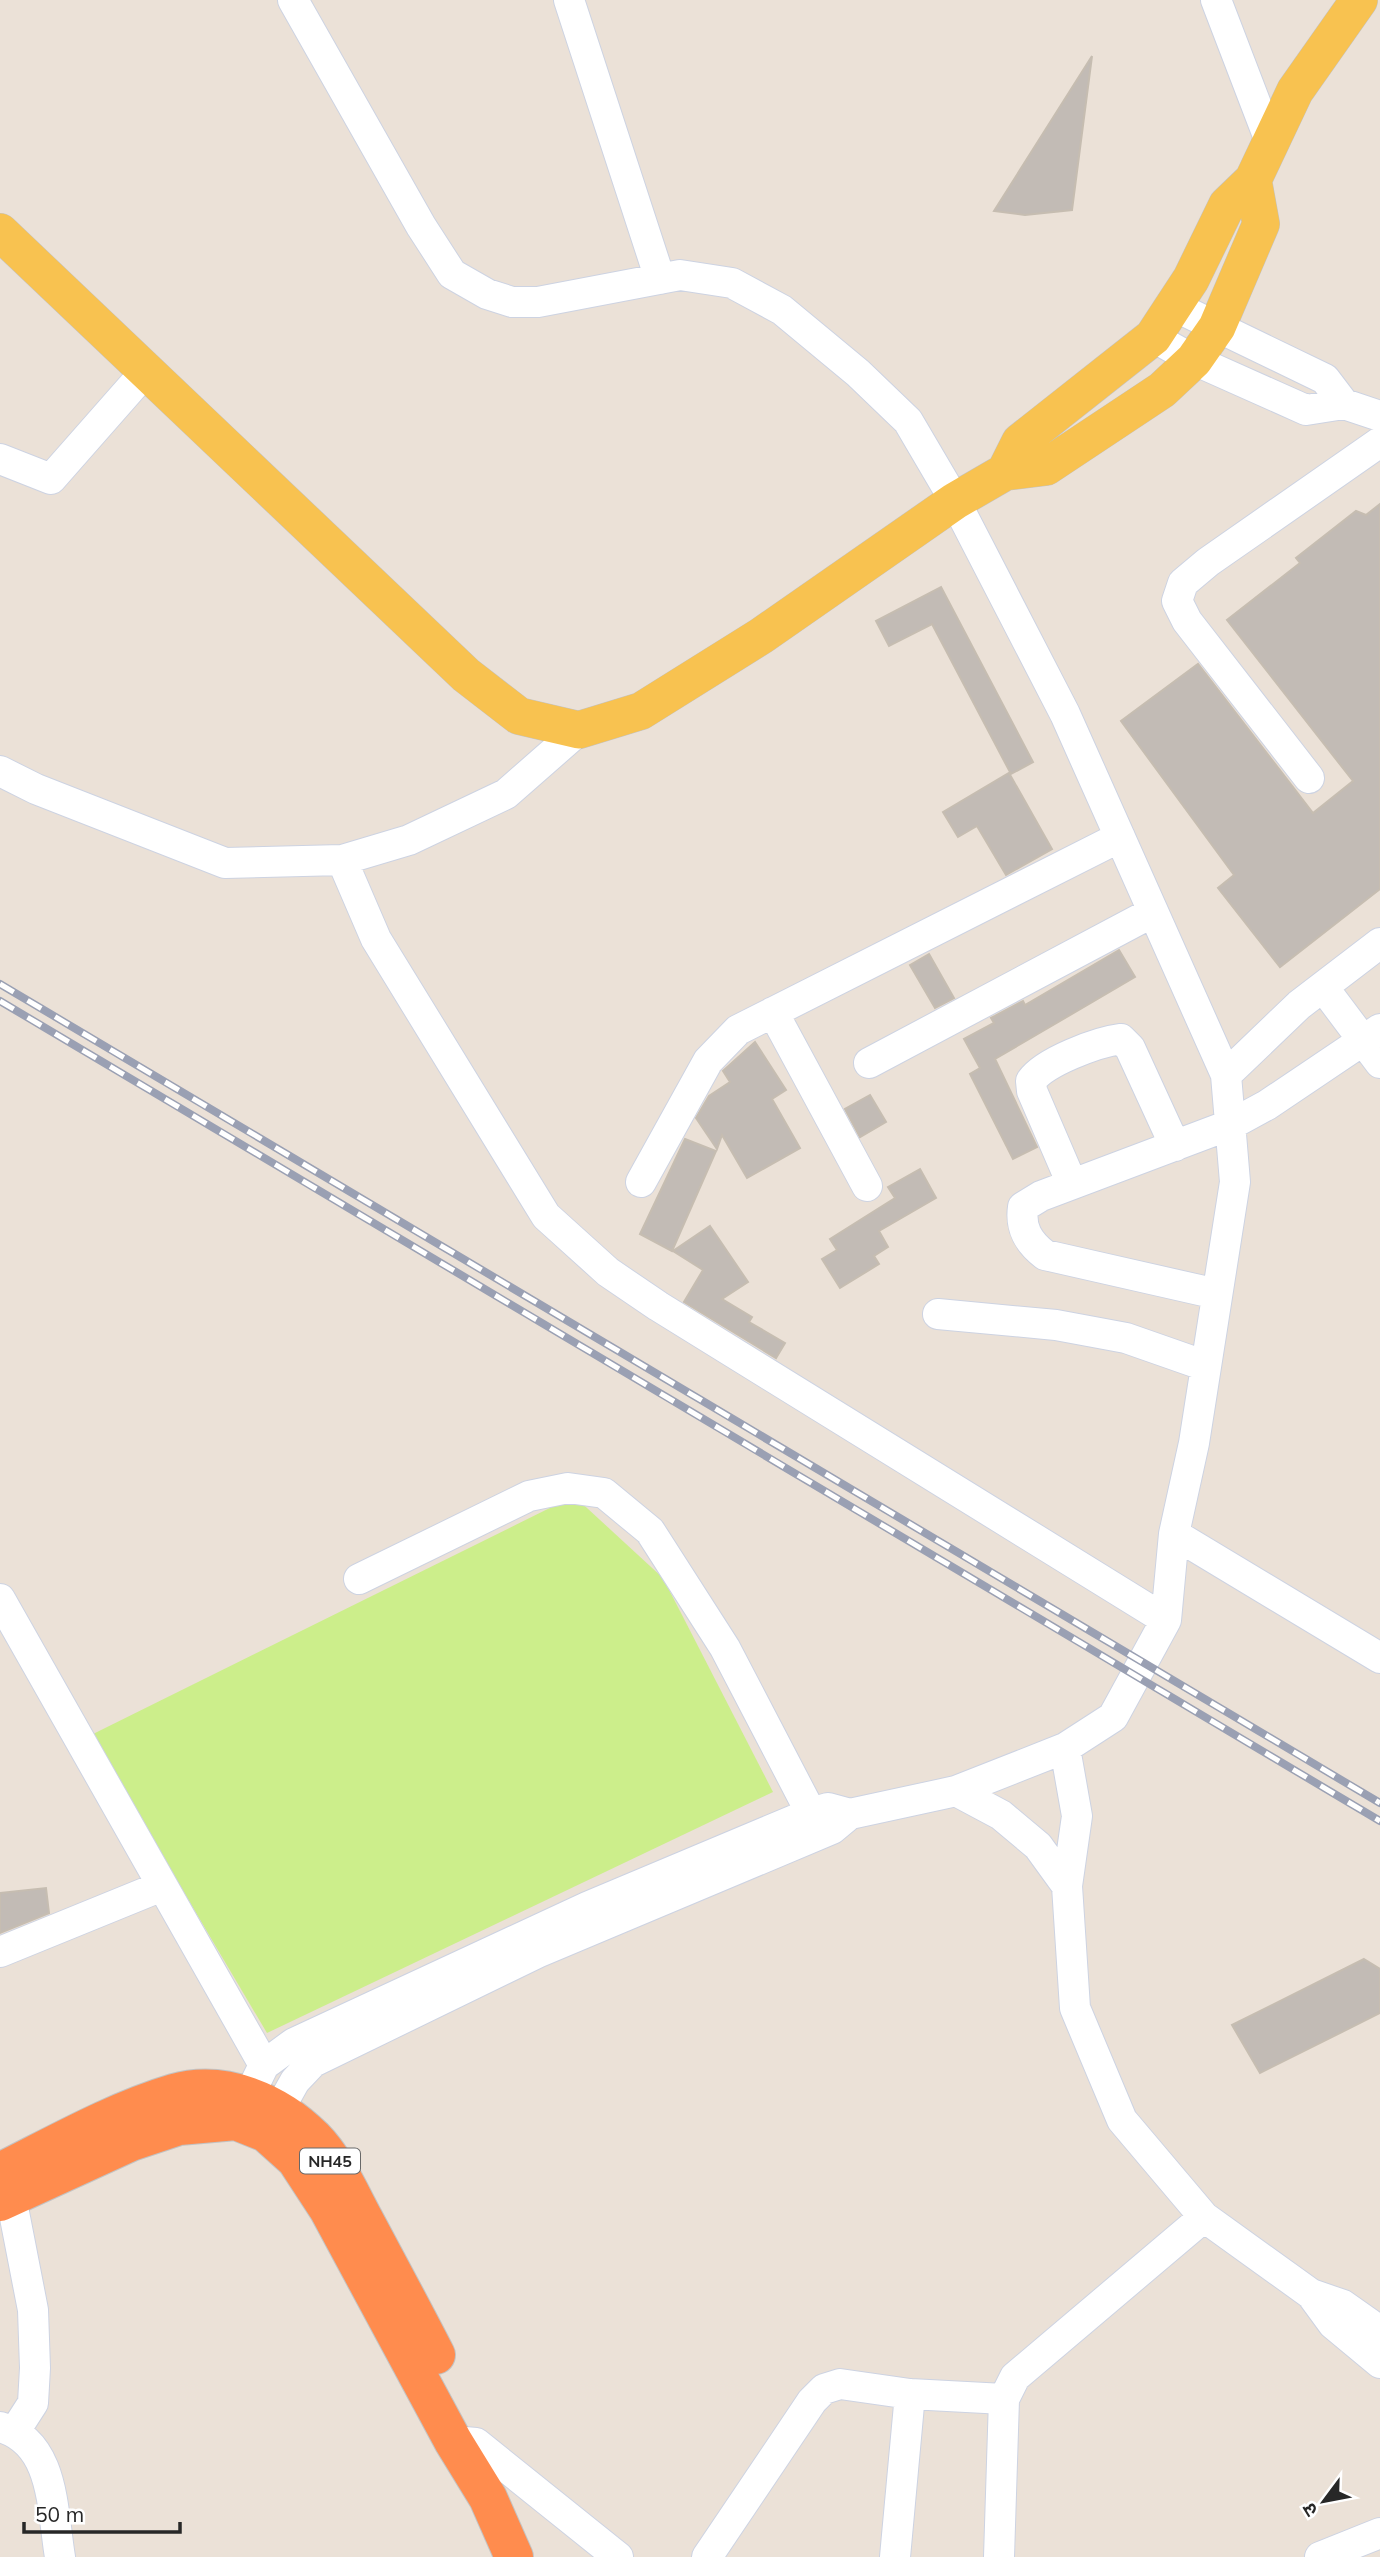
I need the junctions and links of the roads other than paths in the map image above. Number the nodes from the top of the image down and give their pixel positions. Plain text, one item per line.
1 (293, 0) edge
2 (569, 0) edge
3 (1216, 0) edge
4 (1359, 0) edge
5 (1270, 141) junction
6 (1253, 180) junction
7 (0, 232) edge
8 (660, 279) junction
9 (1174, 306) junction
10 (1217, 327) junction
11 (1153, 337) junction
12 (1194, 360) junction
13 (146, 371) junction
14 (1344, 404) junction
15 (1380, 416) edge
16 (1380, 442) edge
17 (0, 459) edge
18 (1005, 472) junction
19 (955, 501) junction
20 (579, 730) junction
21 (0, 771) edge
22 (1309, 778) dead end
23 (1120, 837) junction
24 (342, 860) junction
25 (1153, 912) junction
26 (1380, 943) edge
27 (1323, 987) junction
28 (773, 1012) junction
29 (1370, 1034) edge
30 (869, 1063) dead end
31 (1380, 1063) edge
32 (1226, 1075) junction
33 (1232, 1124) junction
34 (1175, 1146) junction
35 (641, 1182) dead end
36 (1072, 1184) junction
37 (867, 1186) dead end
38 (1217, 1294) junction
39 (938, 1314) dead end
40 (1206, 1366) junction
41 (1174, 1534) junction
42 (359, 1579) dead end
43 (0, 1599) edge
44 (1166, 1620) junction
45 (1380, 1658) edge
46 (1065, 1748) junction
47 (956, 1791) junction
48 (811, 1813) junction
49 (849, 1814) junction
50 (162, 1886) junction
51 (1068, 1886) junction
52 (0, 1952) edge
53 (259, 2104) junction
54 (4, 2190) edge
55 (1204, 2217) junction
56 (1311, 2294) junction
57 (1380, 2331) edge
58 (1380, 2363) edge
59 (910, 2394) junction
60 (1004, 2399) junction
61 (8, 2429) edge
62 (464, 2442) junction
63 (1380, 2533) edge
64 (60, 2557) edge
65 (514, 2557) edge
66 (618, 2557) edge
67 (707, 2557) edge
68 (895, 2557) edge
69 (999, 2557) edge
70 (1320, 2557) edge

1 - 8 street
2 - 8 street
3 - 5 street
4 - 5 main road
5 - 6 main road
6 - 9 main road
6 - 10 main road
7 - 13 main road
8 - 19 street
9 - 10 street
9 - 11 main road
10 - 12 main road
10 - 14 street
11 - 12 street
11 - 18 main road
12 - 14 street
12 - 18 main road
13 - 17 street
13 - 20 main road
14 - 15 street
16 - 22 street
18 - 19 main road
19 - 20 main road
19 - 23 street
20 - 24 street
21 - 24 street
23 - 25 street
23 - 28 street
24 - 44 street
25 - 30 street
25 - 32 street
26 - 27 street
27 - 29 street
27 - 32 street
28 - 35 street
28 - 37 street
29 - 31 street
29 - 33 street
32 - 33 street
33 - 34 street
33 - 38 street
34 - 36 street
34 - 36 street
36 - 38 street
38 - 40 street
39 - 40 street
40 - 41 street
41 - 44 street
41 - 45 street
42 - 48 street
43 - 50 street
44 - 46 street
46 - 47 street
46 - 51 street
47 - 49 street
47 - 51 street
48 - 49 street
48 - 53 street
49 - 53 street
50 - 52 street
50 - 53 street
51 - 55 street
53 - 54 highway
53 - 62 highway, NH45
54 - 61 street
55 - 56 street
55 - 60 street
56 - 57 street
56 - 58 street
59 - 60 street
59 - 67 street
59 - 68 street
60 - 69 street
61 - 64 street
62 - 65 highway, NH45
62 - 66 street
63 - 70 street

